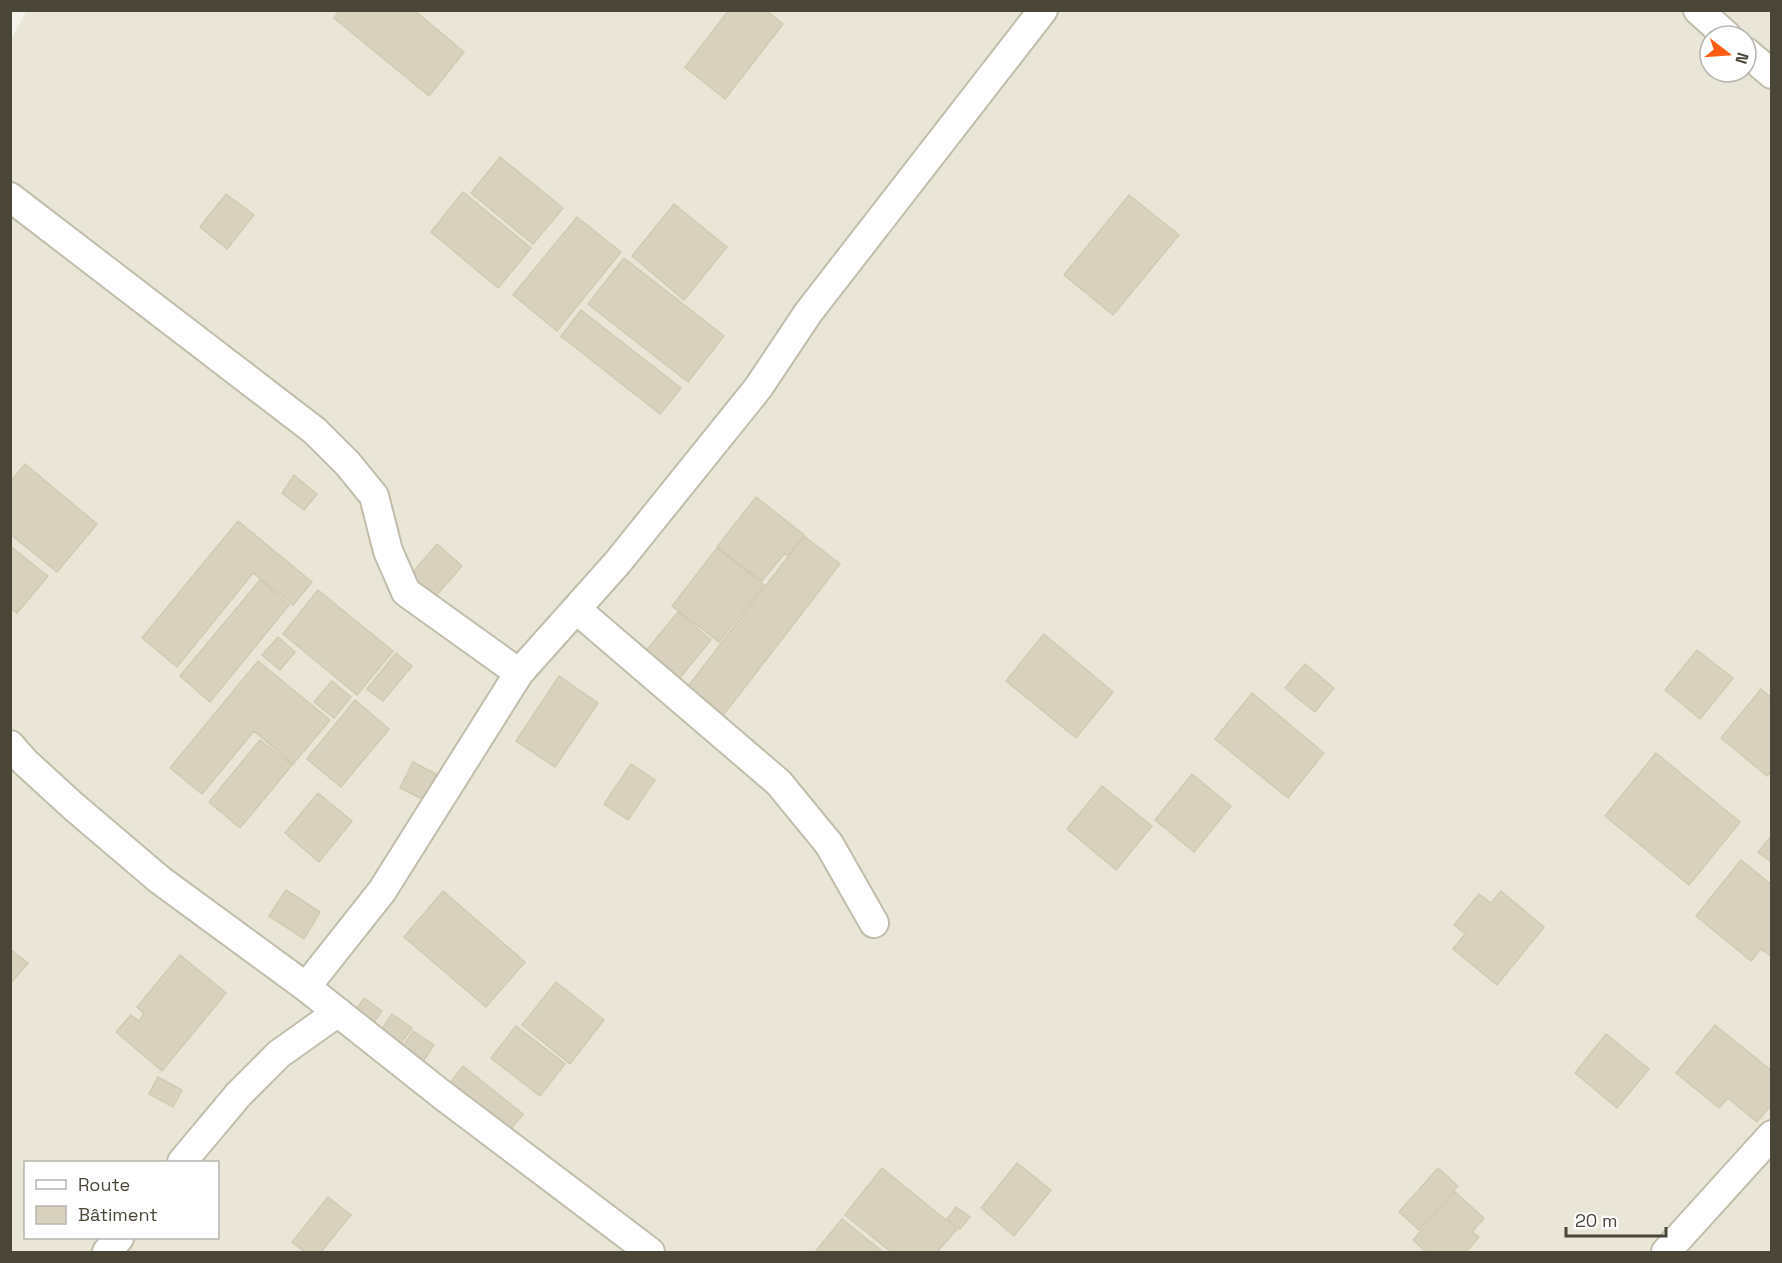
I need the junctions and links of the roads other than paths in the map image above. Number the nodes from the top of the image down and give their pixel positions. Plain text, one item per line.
1 (1043, 10) edge
2 (1698, 10) edge
3 (1714, 24) edge
4 (1758, 62) edge
5 (1772, 74) edge
6 (10, 197) edge
7 (576, 609) junction
8 (519, 674) junction
9 (10, 745) edge
10 (874, 923) dead end
11 (306, 987) junction
12 (338, 1012) junction
13 (1772, 1136) edge
14 (183, 1161) edge
15 (119, 1239) edge
16 (107, 1252) edge
17 (650, 1252) edge
18 (1666, 1252) edge

1 - 7 street
2 - 3 street
4 - 5 street
6 - 8 street
7 - 8 street
7 - 10 street
8 - 11 street
9 - 11 street
11 - 12 street
12 - 14 street
12 - 17 street
13 - 18 street
15 - 16 street

